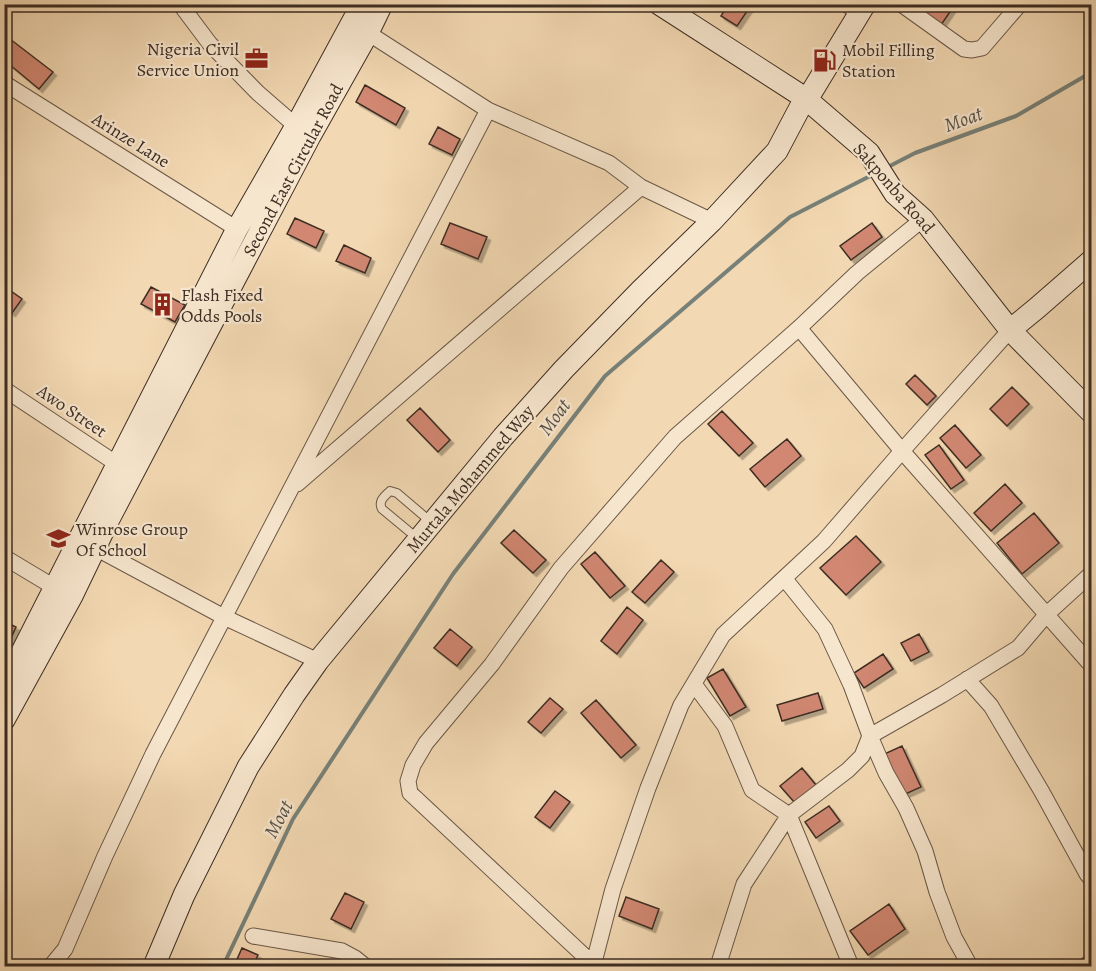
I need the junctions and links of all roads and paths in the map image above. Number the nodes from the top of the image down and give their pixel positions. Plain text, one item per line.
1 (180, 4) edge
2 (362, 4) edge
3 (382, 4) edge
4 (659, 4) edge
5 (901, 4) edge
6 (1020, 4) edge
7 (854, 9) edge
8 (368, 33) junction
9 (4, 83) edge
10 (805, 98) junction
11 (488, 110) junction
12 (296, 126) junction
13 (641, 187) junction
14 (923, 219) junction
15 (712, 221) junction
16 (237, 229) junction
17 (1092, 260) edge
18 (799, 328) junction
19 (1010, 330) junction
20 (4, 389) edge
21 (1092, 413) edge
22 (902, 451) junction
23 (117, 464) junction
24 (290, 489) junction
25 (425, 531) junction
26 (87, 544) junction
27 (4, 557) edge
28 (1092, 573) edge
29 (784, 578) junction
30 (54, 587) junction
31 (1047, 614) junction
32 (224, 617) junction
33 (318, 661) junction
34 (1092, 666) edge
35 (967, 679) junction
36 (694, 684) junction
37 (4, 687) edge
38 (4, 720) edge
39 (870, 736) junction
40 (789, 815) junction
41 (1092, 880) edge
42 (253, 936) dead end
43 (1092, 961) edge
44 (51, 966) edge
45 (154, 966) edge
46 (365, 966) edge
47 (593, 966) edge
48 (718, 966) edge
49 (851, 966) edge
50 (970, 966) edge
51 (1085, 966) edge

1 - 12 street
2 - 12 main road, Second East Circular Road
3 - 8 main road, Second East Circular Road
4 - 10 main road, Sakponba Road
5 - 6 street
7 - 10 main road, Murtala Mohammed Way
8 - 11 street
8 - 26 main road, Second East Circular Road
9 - 16 street, Arinze Lane
10 - 14 main road, Sakponba Road
10 - 15 main road, Murtala Mohammed Way
11 - 13 street
11 - 24 street
12 - 16 main road, Second East Circular Road
13 - 15 street
13 - 24 street
14 - 18 street
14 - 19 main road, Sakponba Road
15 - 25 main road, Murtala Mohammed Way
16 - 23 main road, Second East Circular Road
17 - 19 main road
18 - 22 street
18 - 47 street
19 - 21 main road, Sakponba Road
19 - 22 street
20 - 23 street, Awo Street
22 - 29 street
22 - 31 street
23 - 26 main road, Second East Circular Road
24 - 32 street
25 - 25 lane
25 - 33 main road, Murtala Mohammed Way
26 - 30 main road, Second East Circular Road
26 - 32 street
26 - 38 main road, Second East Circular Road
27 - 30 street
28 - 31 street
29 - 36 street
29 - 39 street
30 - 37 main road, Second East Circular Road
31 - 34 street
31 - 35 street
32 - 33 street
32 - 44 street
33 - 45 main road, Murtala Mohammed Way
35 - 39 street
35 - 41 street
36 - 40 street
36 - 47 street
39 - 40 street
39 - 50 street
40 - 48 street
40 - 49 street
42 - 46 street
43 - 51 street

